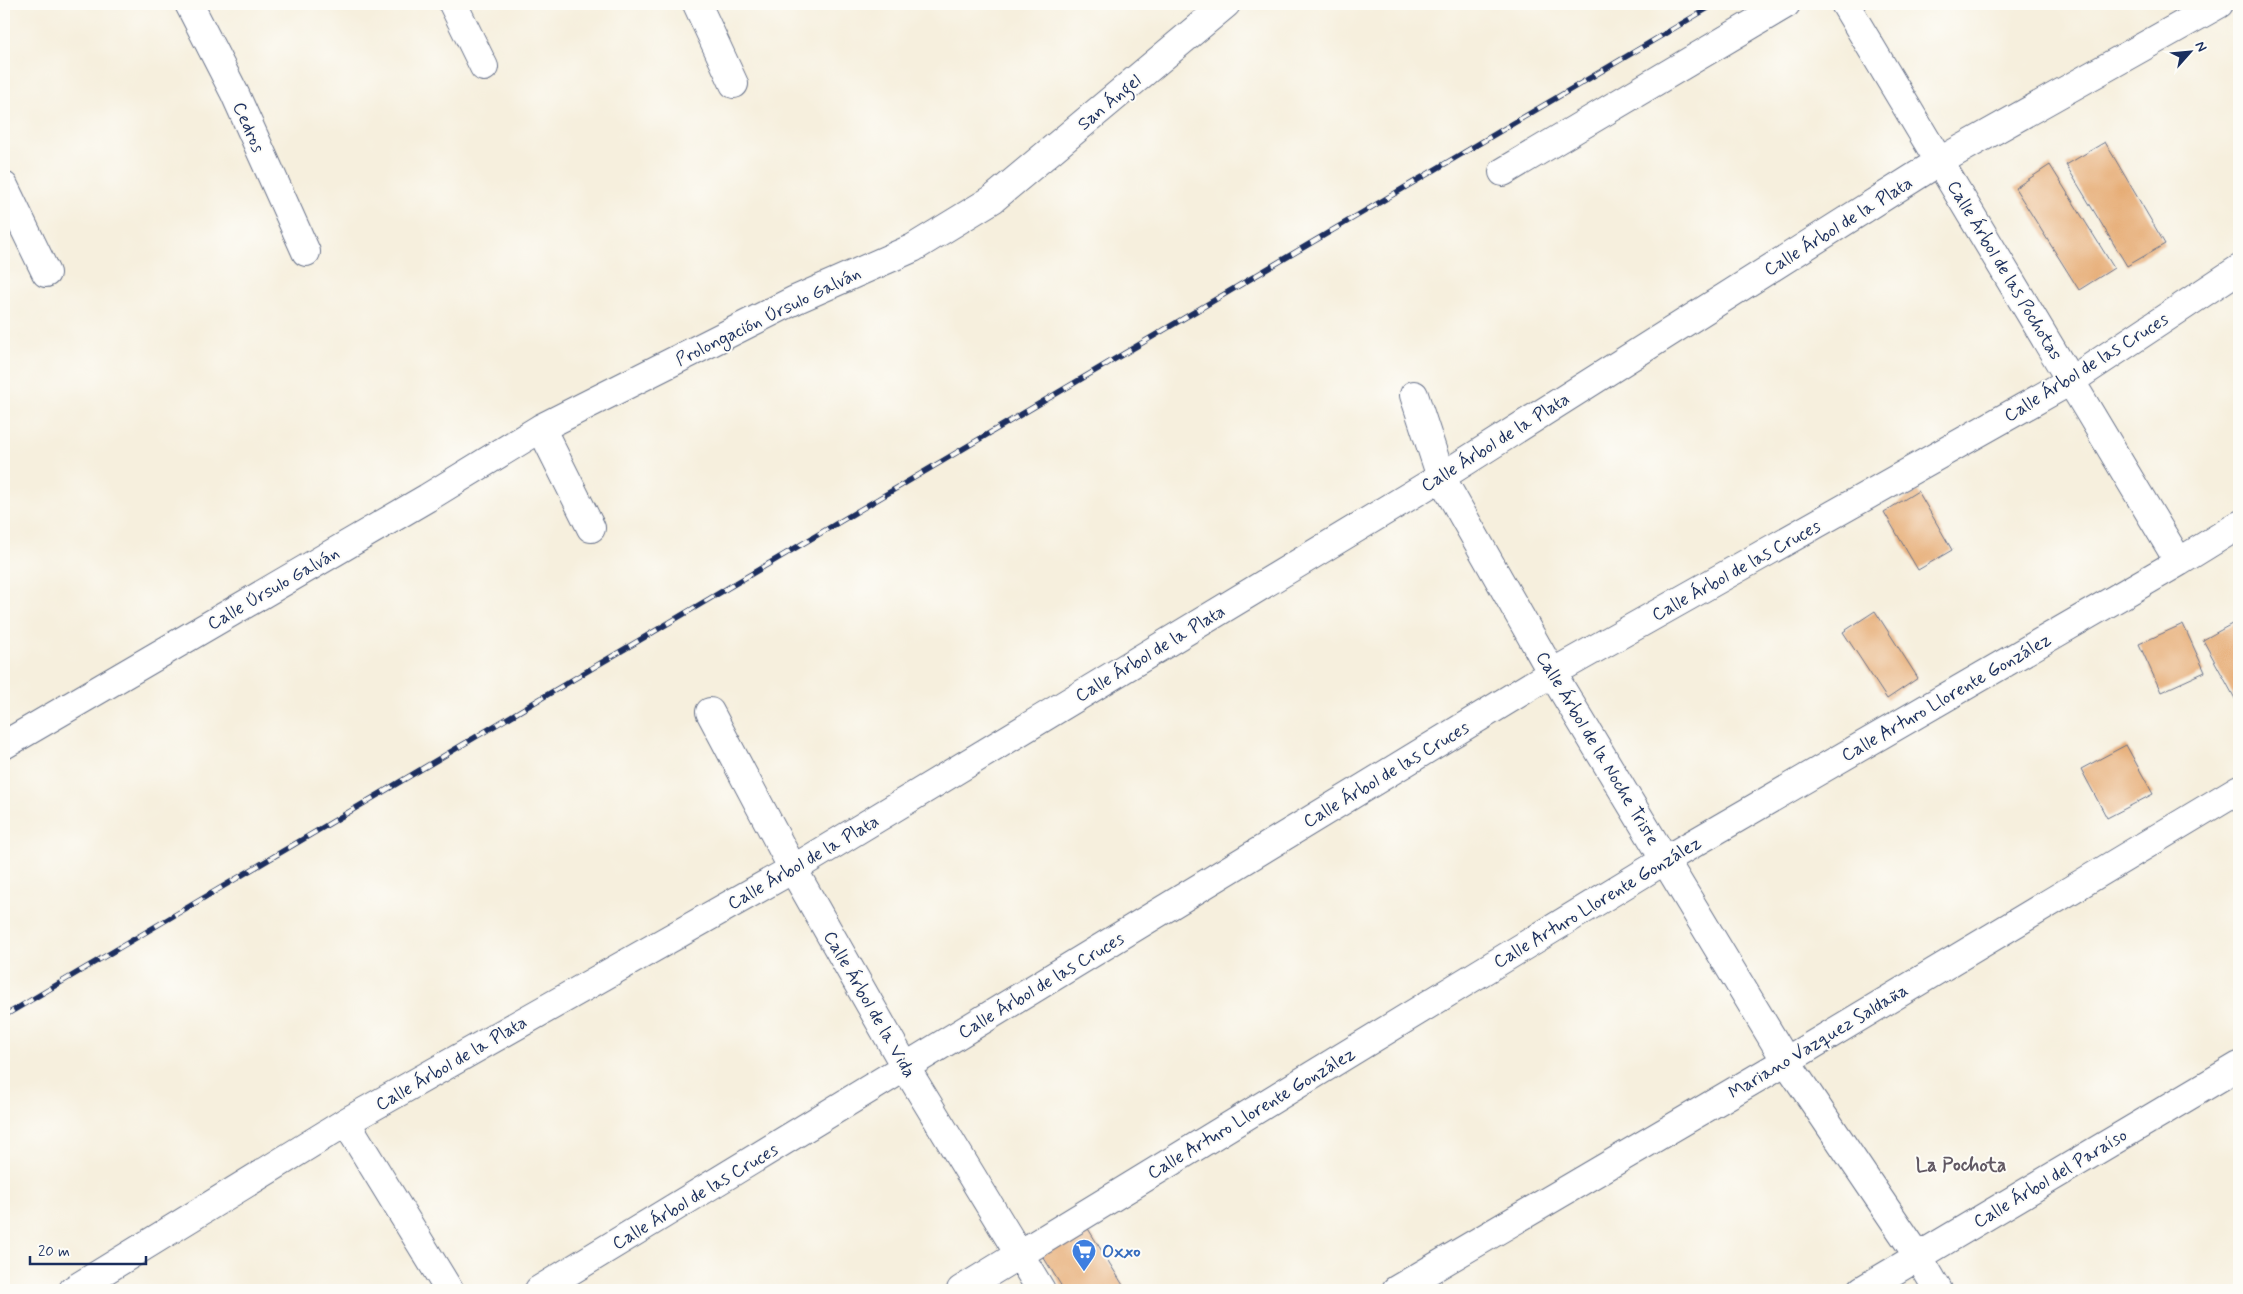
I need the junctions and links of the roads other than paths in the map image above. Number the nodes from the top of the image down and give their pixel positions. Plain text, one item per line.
1 (189, 4) edge
2 (453, 4) edge
3 (697, 4) edge
4 (1226, 4) edge
5 (1786, 4) edge
6 (1845, 4) edge
7 (2219, 4) edge
8 (2236, 4) edge
9 (2239, 10) edge
10 (484, 67) dead end
11 (734, 84) dead end
12 (1940, 161) junction
13 (1503, 172) dead end
14 (4, 186) edge
15 (993, 200) joint
16 (306, 252) dead end
17 (2239, 269) edge
18 (46, 273) dead end
19 (2072, 380) junction
20 (1414, 395) dead end
21 (541, 428) junction
22 (1441, 477) junction
23 (2239, 525) edge
24 (591, 528) dead end
25 (2179, 562) junction
26 (1552, 674) junction
27 (710, 712) dead end
28 (4, 745) edge
29 (2239, 789) edge
30 (1665, 860) junction
31 (793, 869) junction
32 (1786, 1061) junction
33 (2239, 1066) edge
34 (906, 1068) junction
35 (346, 1122) junction
36 (1019, 1254) junction
37 (1918, 1256) junction
38 (73, 1290) edge
39 (449, 1290) edge
40 (539, 1290) edge
41 (961, 1290) edge
42 (1041, 1290) edge
43 (1396, 1290) edge
44 (1862, 1290) edge
45 (1938, 1290) edge

1 - 16 street, Cedros
2 - 10 street
3 - 11 street
4 - 15 street, San Ángel
5 - 13 street
6 - 12 street, Calle Árbol de las Pochotas
7 - 12 street, Calle Árbol de la Plata
8 - 9 street
12 - 19 street, Calle Árbol de las Pochotas
12 - 22 street, Calle Árbol de la Plata
14 - 18 street
15 - 21 street, Prolongación Úrsulo Galván
17 - 19 street, Calle Árbol de las Cruces
19 - 25 street, Calle Árbol de las Pochotas
19 - 26 street, Calle Árbol de las Cruces
20 - 22 street, Calle Árbol de la Noche Triste
21 - 24 street
21 - 28 street, Calle Úrsulo Galván
22 - 26 street, Calle Árbol de la Noche Triste
22 - 31 street, Calle Árbol de la Plata
23 - 25 street, Calle Arturo Llorente González
25 - 30 street, Calle Arturo Llorente González
26 - 30 street, Calle Árbol de la Noche Triste
26 - 34 street, Calle Árbol de las Cruces
27 - 31 street, Calle Árbol de la Vida
29 - 32 street, Mariano Vazquez Saldaña
30 - 32 street, Calle Árbol de la Noche Triste
30 - 36 street, Calle Arturo Llorente González
31 - 34 street, Calle Árbol de la Vida
31 - 35 street, Calle Árbol de la Plata
32 - 37 street, Calle Árbol de la Noche Triste
32 - 43 street, Mariano Vazquez Saldaña
33 - 37 street, Calle Árbol del Paraíso
34 - 36 street, Calle Árbol de la Vida
34 - 40 street, Calle Árbol de las Cruces
35 - 38 street, Calle Árbol de la Plata
35 - 39 street
36 - 41 street, Calle Arturo Llorente González
36 - 42 street, Calle Árbol de la Vida
37 - 44 street, Calle Árbol del Paraíso
37 - 45 street, Calle Árbol de la Noche Triste

